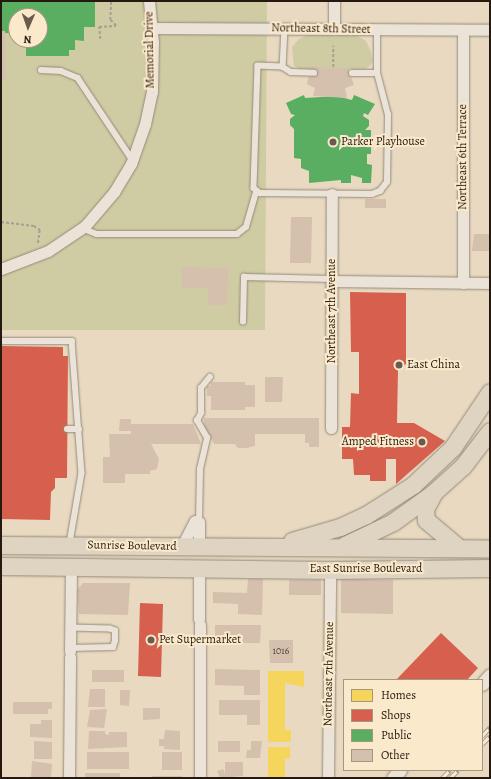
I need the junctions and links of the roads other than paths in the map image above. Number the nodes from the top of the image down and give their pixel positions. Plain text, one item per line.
1 (149, 1) edge
2 (334, 1) edge
3 (151, 28) junction
4 (284, 28) junction
5 (334, 28) junction
6 (377, 30) junction
7 (463, 30) junction
8 (490, 30) edge
9 (283, 67) junction
10 (41, 70) dead end
11 (314, 73) dead end
12 (352, 73) dead end
13 (377, 74) junction
14 (132, 159) junction
15 (256, 192) junction
16 (332, 194) junction
17 (82, 228) junction
18 (1, 269) edge
19 (333, 280) junction
20 (463, 283) junction
21 (490, 283) edge
22 (243, 322) dead end
23 (1, 341) edge
24 (210, 377) dead end
25 (490, 392) edge
26 (78, 428) junction
27 (331, 428) dead end
28 (67, 429) dead end
29 (490, 431) edge
30 (433, 493) junction
31 (197, 521) junction
32 (1, 545) edge
33 (70, 545) junction
34 (182, 546) junction
35 (199, 546) junction
36 (263, 546) junction
37 (338, 547) junction
38 (459, 548) junction
39 (490, 548) edge
40 (1, 566) edge
41 (40, 566) junction
42 (71, 566) junction
43 (200, 568) junction
44 (241, 568) junction
45 (490, 568) edge
46 (330, 570) junction
47 (70, 628) junction
48 (70, 652) junction
49 (490, 675) edge
50 (483, 683) edge
51 (69, 778) edge
52 (200, 778) edge
53 (328, 778) edge

1 - 3 street, Memorial Drive
2 - 5 street
3 - 4 street, Northeast 8th Street
3 - 14 street, Memorial Drive
4 - 5 street, Northeast 8th Street
4 - 9 lane
5 - 6 street, Northeast 8th Street
6 - 7 street, Northeast 8th Street
6 - 13 lane
7 - 8 street, Northeast 8th Street
7 - 20 street, Northeast 6th Terrace
9 - 11 lane
9 - 15 lane
10 - 14 lane
12 - 13 lane
13 - 16 lane
14 - 17 street, Memorial Drive
15 - 16 lane
15 - 17 lane
16 - 19 street, Northeast 7th Avenue
17 - 18 street, Memorial Drive
19 - 20 street
19 - 22 lane
19 - 27 street, Northeast 7th Avenue
20 - 21 street
23 - 26 lane
24 - 31 lane
25 - 36 main road
26 - 28 lane
26 - 33 lane
29 - 30 main road
30 - 37 main road
30 - 38 main road
31 - 34 street
31 - 35 street
32 - 33 main road, Sunrise Boulevard
33 - 34 main road, Sunrise Boulevard
33 - 41 main road
34 - 35 main road, Sunrise Boulevard
35 - 36 main road, Sunrise Boulevard
36 - 37 main road, East Sunrise Boulevard
37 - 38 main road, East Sunrise Boulevard
37 - 44 main road
38 - 39 main road, East Sunrise Boulevard
40 - 41 main road, Sunrise Boulevard
41 - 42 main road, Sunrise Boulevard
42 - 43 main road, Sunrise Boulevard
42 - 47 street
43 - 44 main road, Sunrise Boulevard
43 - 52 street
44 - 46 main road, East Sunrise Boulevard
45 - 46 main road, East Sunrise Boulevard
46 - 53 street, Northeast 7th Avenue
47 - 48 street
47 - 48 lane
48 - 51 street
49 - 50 street

